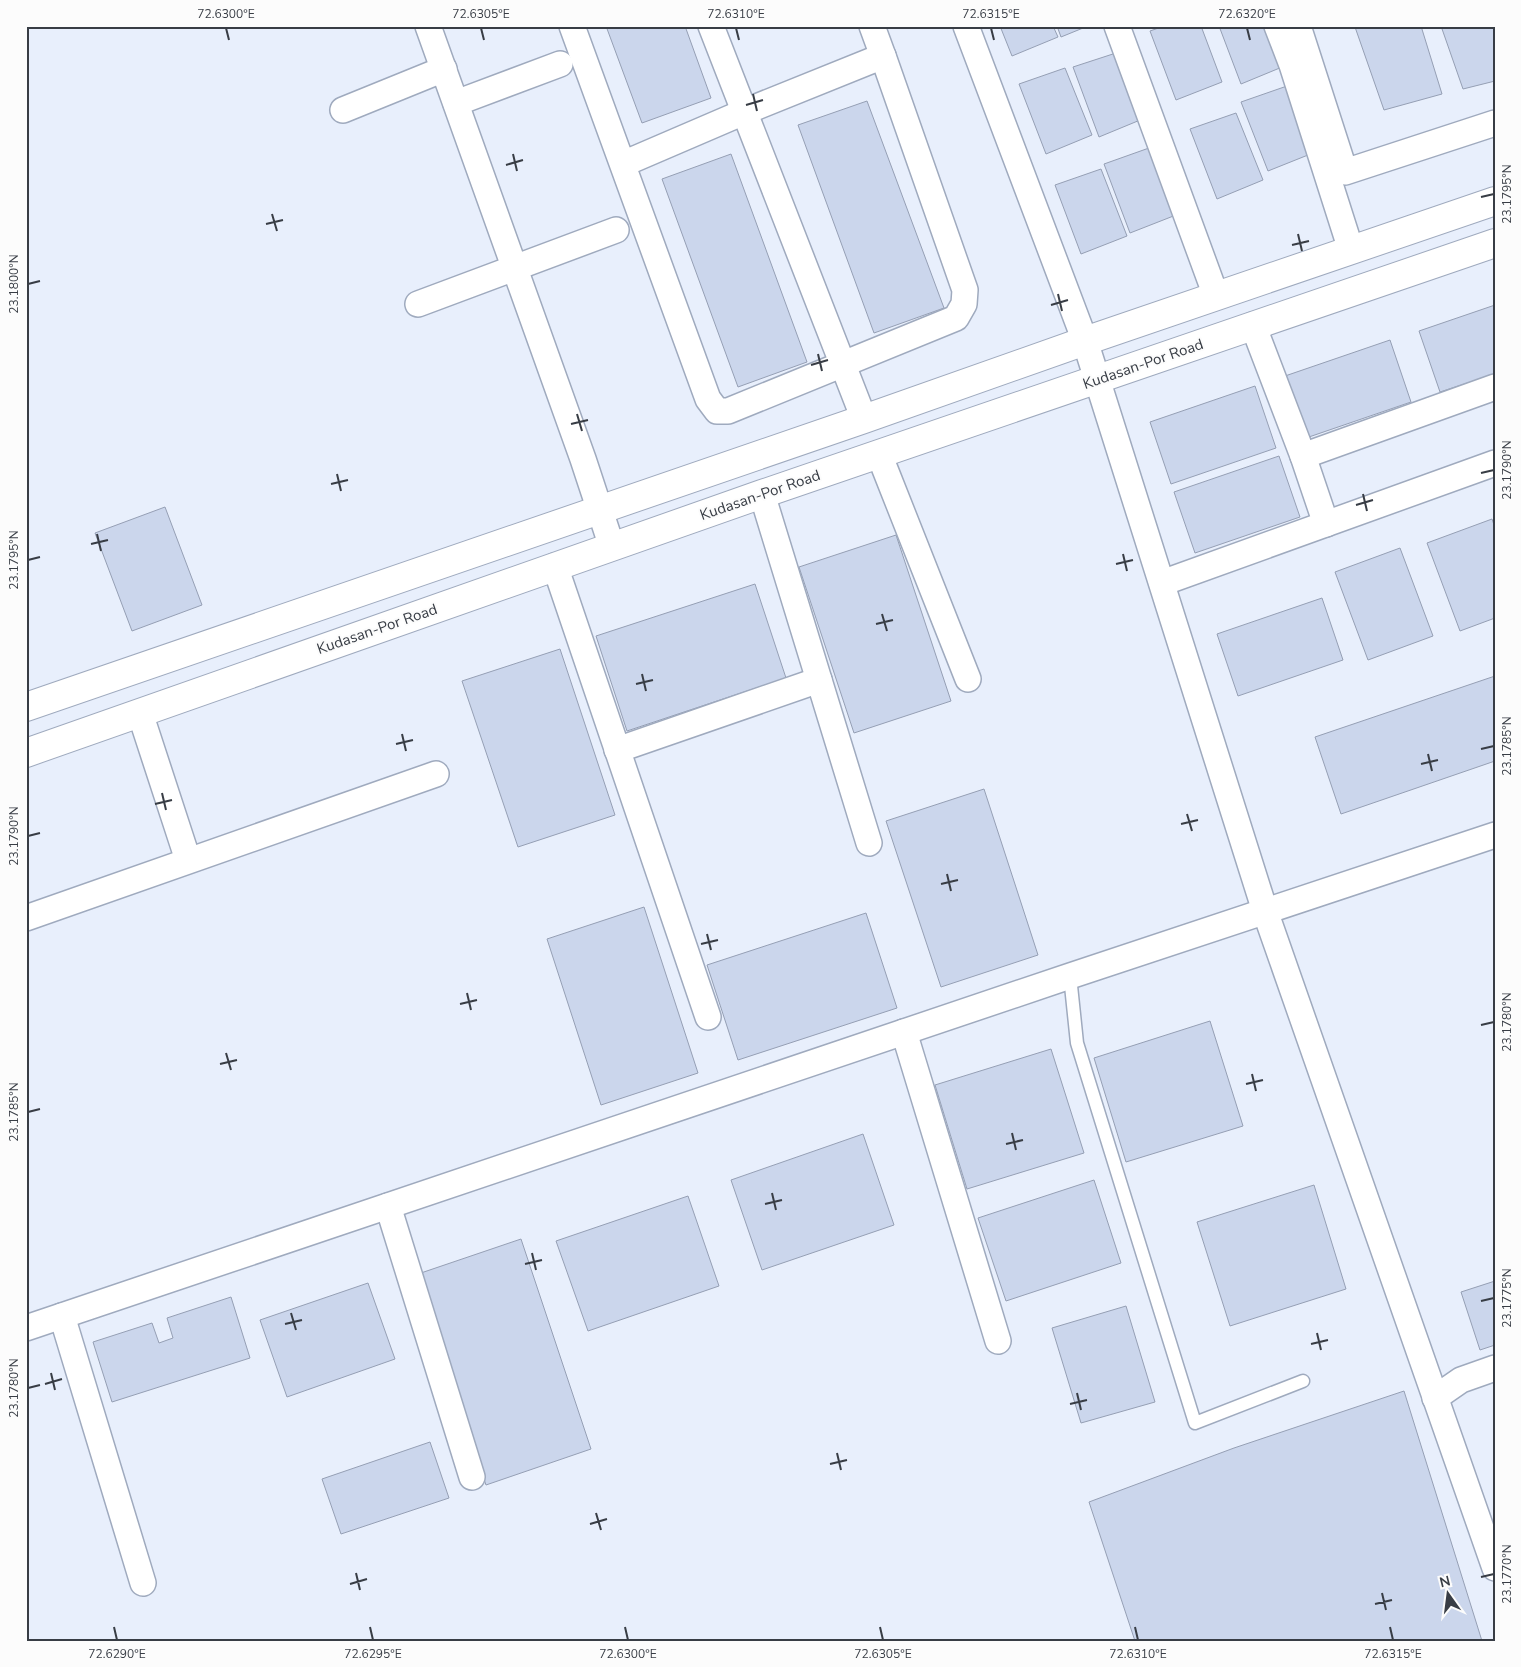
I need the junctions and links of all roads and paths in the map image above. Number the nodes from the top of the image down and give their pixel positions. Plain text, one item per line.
1 (428, 26) edge
2 (572, 26) edge
3 (711, 26) edge
4 (872, 26) edge
5 (966, 26) edge
6 (1117, 26) edge
7 (1277, 26) edge
8 (1307, 29) edge
9 (883, 56) junction
10 (560, 64) dead end
11 (444, 69) junction
12 (456, 103) junction
13 (343, 110) dead end
14 (744, 112) junction
15 (1495, 123) edge
16 (623, 164) junction
17 (1495, 201) edge
18 (616, 230) dead end
19 (1495, 243) edge
20 (1351, 250) junction
21 (515, 268) junction
22 (1216, 296) junction
23 (418, 304) dead end
24 (1254, 326) junction
25 (1085, 340) junction
26 (843, 364) junction
27 (1098, 379) junction
28 (1495, 387) edge
29 (864, 419) junction
30 (879, 454) junction
31 (1303, 456) junction
32 (1495, 463) edge
33 (762, 494) junction
34 (600, 510) junction
35 (1326, 524) junction
36 (612, 547) junction
37 (555, 566) junction
38 (1162, 583) junction
39 (968, 679) dead end
40 (819, 680) junction
41 (26, 707) edge
42 (140, 713) junction
43 (617, 750) junction
44 (26, 753) edge
45 (436, 774) dead end
46 (1495, 836) edge
47 (869, 843) dead end
48 (188, 860) junction
49 (1265, 911) junction
50 (26, 918) edge
51 (1070, 976) junction
52 (708, 1017) dead end
53 (904, 1032) junction
54 (388, 1206) junction
55 (62, 1316) junction
56 (26, 1328) edge
57 (998, 1341) dead end
58 (1495, 1368) edge
59 (1303, 1381) dead end
60 (1435, 1398) junction
61 (472, 1478) dead end
62 (1495, 1568) edge
63 (143, 1583) dead end

1 - 11 street
2 - 16 street
3 - 14 street
4 - 9 street
5 - 25 street
6 - 22 street
7 - 20 street
8 - 15 street
9 - 14 street
9 - 26 street
10 - 12 street
11 - 12 street
11 - 13 street
12 - 21 street
14 - 16 street
14 - 26 street
16 - 26 street
17 - 20 street
18 - 21 street
19 - 24 street, Kudasan-Por Road
20 - 22 street
21 - 23 street
21 - 34 street
22 - 25 street
24 - 27 street, Kudasan-Por Road
24 - 31 street
25 - 27 street
25 - 29 street
26 - 29 street
27 - 30 street, Kudasan-Por Road
27 - 38 street
28 - 31 street
29 - 34 street
30 - 33 street, Kudasan-Por Road
30 - 39 street
31 - 35 street
32 - 35 street
33 - 36 street, Kudasan-Por Road
33 - 40 street
34 - 36 street
34 - 41 street
35 - 38 street
36 - 37 street, Kudasan-Por Road
37 - 42 street, Kudasan-Por Road
37 - 43 street
38 - 49 street
40 - 43 street
40 - 47 street
42 - 44 street, Kudasan-Por Road
42 - 48 street
43 - 52 street
45 - 48 street
46 - 49 street
48 - 50 street
49 - 51 street
49 - 60 street
51 - 53 street
51 - 59 lane
53 - 54 street
53 - 57 street
54 - 55 street
54 - 61 street
55 - 56 street
55 - 63 street
58 - 60 street
60 - 62 street

